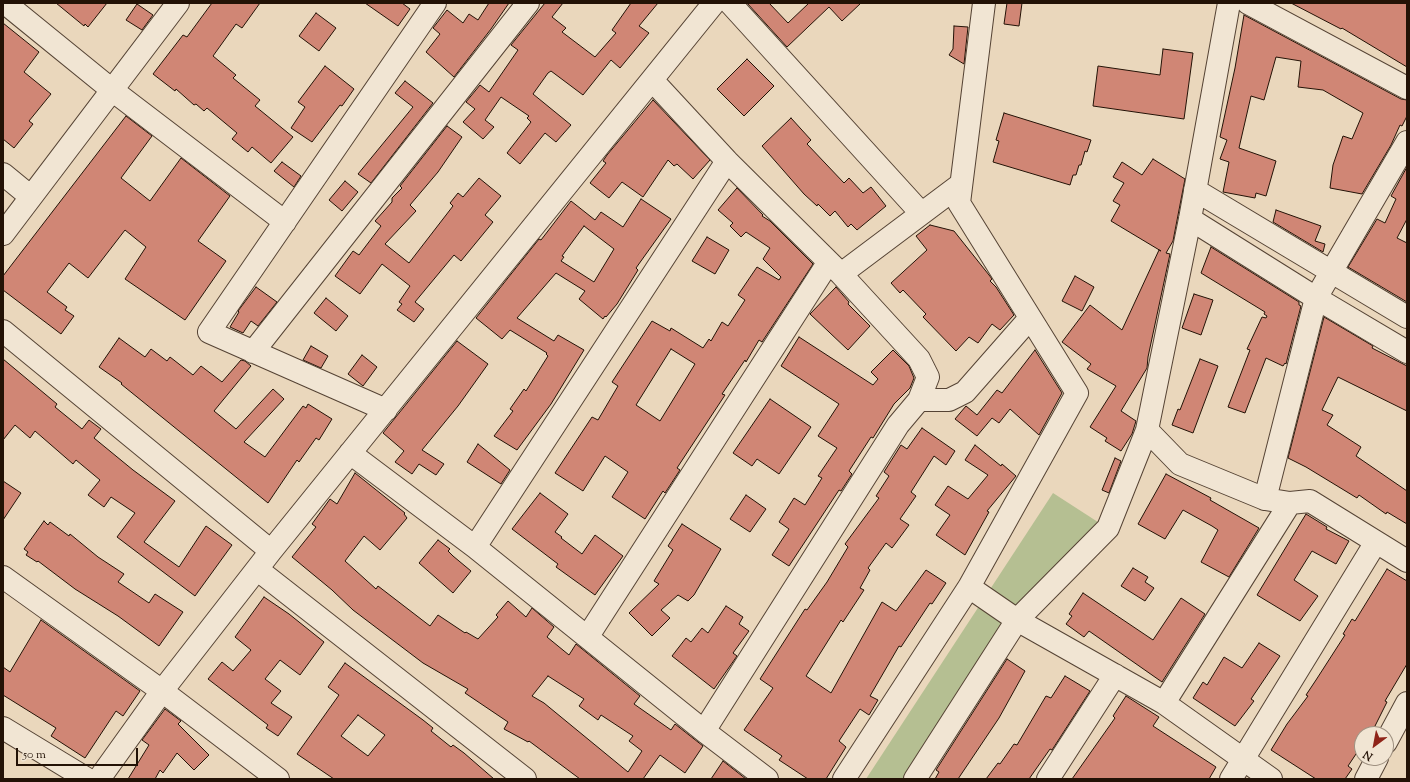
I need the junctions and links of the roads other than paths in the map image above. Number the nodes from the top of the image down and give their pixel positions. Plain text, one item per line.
1 (5, 3) edge
2 (178, 3) edge
3 (435, 3) edge
4 (528, 3) edge
5 (714, 3) edge
6 (730, 3) edge
7 (984, 3) edge
8 (1229, 3) edge
9 (1248, 3) edge
10 (652, 80) junction
11 (1407, 88) edge
12 (112, 90) junction
13 (1407, 142) edge
14 (727, 161) junction
15 (3, 174) edge
16 (961, 184) junction
17 (1195, 190) junction
18 (31, 197) junction
19 (921, 212) junction
20 (1190, 219) junction
21 (285, 222) junction
22 (3, 234) edge
23 (835, 269) junction
24 (1332, 271) junction
25 (1316, 298) junction
26 (1407, 317) edge
27 (1030, 318) junction
28 (3, 331) edge
29 (253, 352) junction
30 (1407, 352) edge
31 (919, 400) junction
32 (386, 410) junction
33 (1147, 430) junction
34 (350, 454) junction
35 (1265, 499) junction
36 (1290, 503) junction
37 (1376, 542) junction
38 (475, 547) junction
39 (271, 551) junction
40 (1407, 561) edge
41 (258, 570) junction
42 (3, 577) edge
43 (969, 587) junction
44 (1017, 620) junction
45 (588, 636) junction
46 (1115, 674) junction
47 (162, 691) junction
48 (1407, 703) edge
49 (1164, 704) junction
50 (1394, 727) edge
51 (3, 728) edge
52 (704, 731) junction
53 (1244, 760) junction
54 (1373, 766) edge
55 (87, 779) edge
56 (99, 779) edge
57 (278, 779) edge
58 (525, 779) edge
59 (767, 779) edge
60 (844, 779) edge
61 (915, 779) edge
62 (1048, 779) edge
63 (1231, 779) edge
64 (1271, 779) edge
65 (1366, 779) edge

1 - 12 street
2 - 12 street
3 - 21 street
4 - 29 street
5 - 10 street
6 - 19 street
7 - 16 street
8 - 17 street
9 - 11 street
10 - 14 street
10 - 32 street
12 - 18 street
12 - 21 street
13 - 24 street
14 - 23 street
14 - 38 street
15 - 18 street
16 - 19 street
16 - 27 street
17 - 20 street
17 - 24 street
18 - 22 street
19 - 23 street
20 - 25 street
20 - 33 street
21 - 29 street
23 - 31 street
23 - 45 street
24 - 25 street
24 - 26 street
25 - 30 street
25 - 35 street
27 - 31 street
27 - 43 street
28 - 39 street
29 - 32 street
31 - 52 street
32 - 34 street
33 - 35 street
33 - 44 street
34 - 38 street
34 - 39 street
35 - 36 street
36 - 37 street
36 - 49 street
37 - 40 street
37 - 53 street
38 - 45 street
39 - 41 street
41 - 47 street
41 - 58 street
42 - 47 street
43 - 44 street
43 - 60 street
44 - 46 street
44 - 61 street
45 - 52 street
46 - 49 street
46 - 62 street
47 - 56 street
47 - 57 street
48 - 50 street
49 - 53 street
51 - 55 street
52 - 59 street
53 - 63 street
53 - 64 street
54 - 65 street

